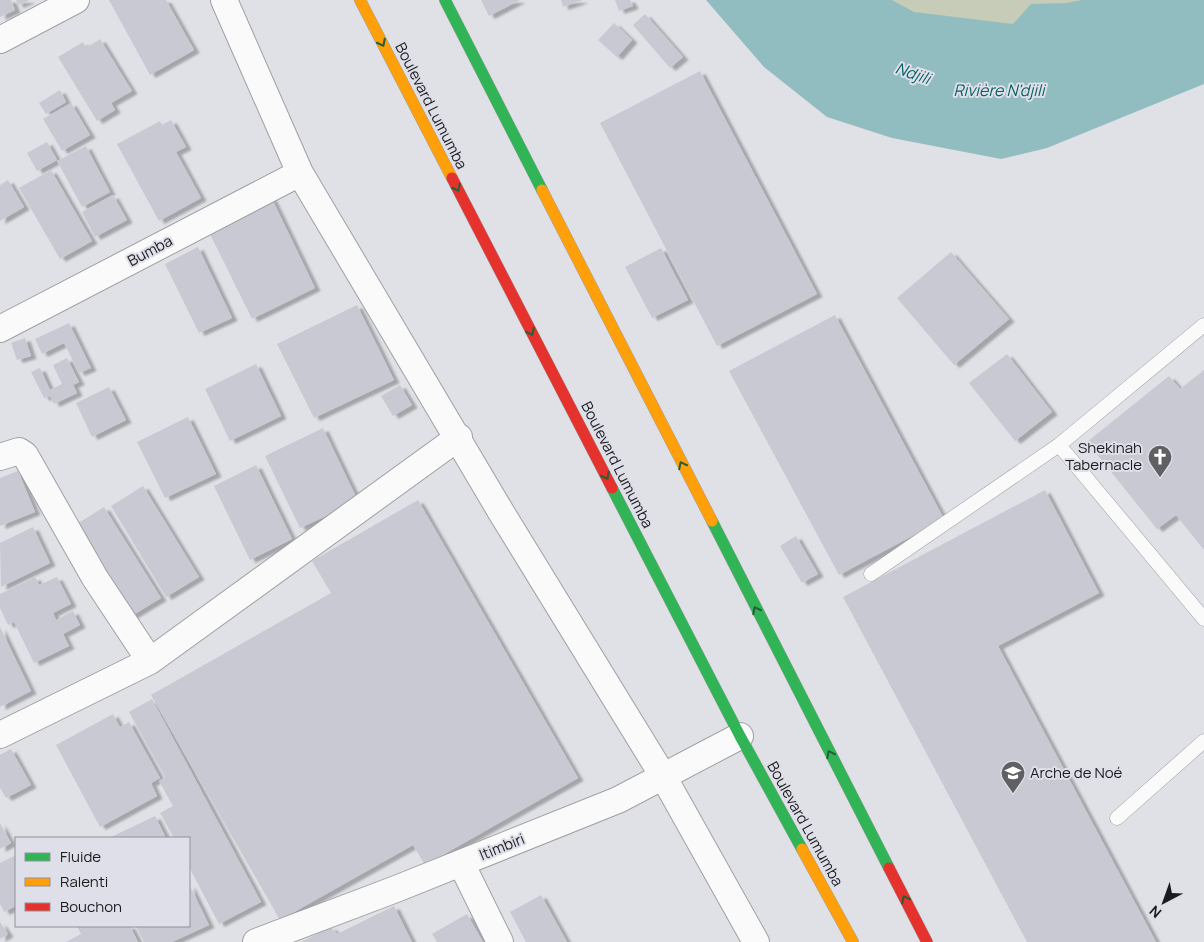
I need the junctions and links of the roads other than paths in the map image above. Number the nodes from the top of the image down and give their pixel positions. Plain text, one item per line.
1 (76, 0) edge
2 (224, 0) edge
3 (360, 0) edge
4 (445, 0) edge
5 (0, 40) edge
6 (300, 173) junction
7 (1204, 325) edge
8 (0, 329) edge
9 (459, 437) junction
10 (1059, 445) junction
11 (0, 457) edge
12 (871, 574) dead end
13 (1204, 619) edge
14 (150, 660) junction
15 (0, 735) edge
16 (740, 736) junction
17 (1204, 741) edge
18 (664, 776) junction
19 (1117, 818) dead end
20 (461, 864) junction
21 (256, 942) edge
22 (500, 942) edge
23 (756, 942) edge
24 (853, 942) edge
25 (927, 942) edge

1 - 5 street
2 - 6 street
3 -> 16 highway, Boulevard Lumumba
25 -> 4 highway
6 - 8 street, Bumba
6 - 9 street
7 - 10 lane
9 - 14 street
9 - 18 street
10 - 12 lane
10 - 13 lane
11 - 14 street
14 - 15 street
16 - 18 street, Itimbiri
16 - 24 highway, Boulevard Lumumba
17 - 19 lane
18 - 20 street, Itimbiri
18 - 23 street
20 - 21 street, Itimbiri
20 - 22 street

